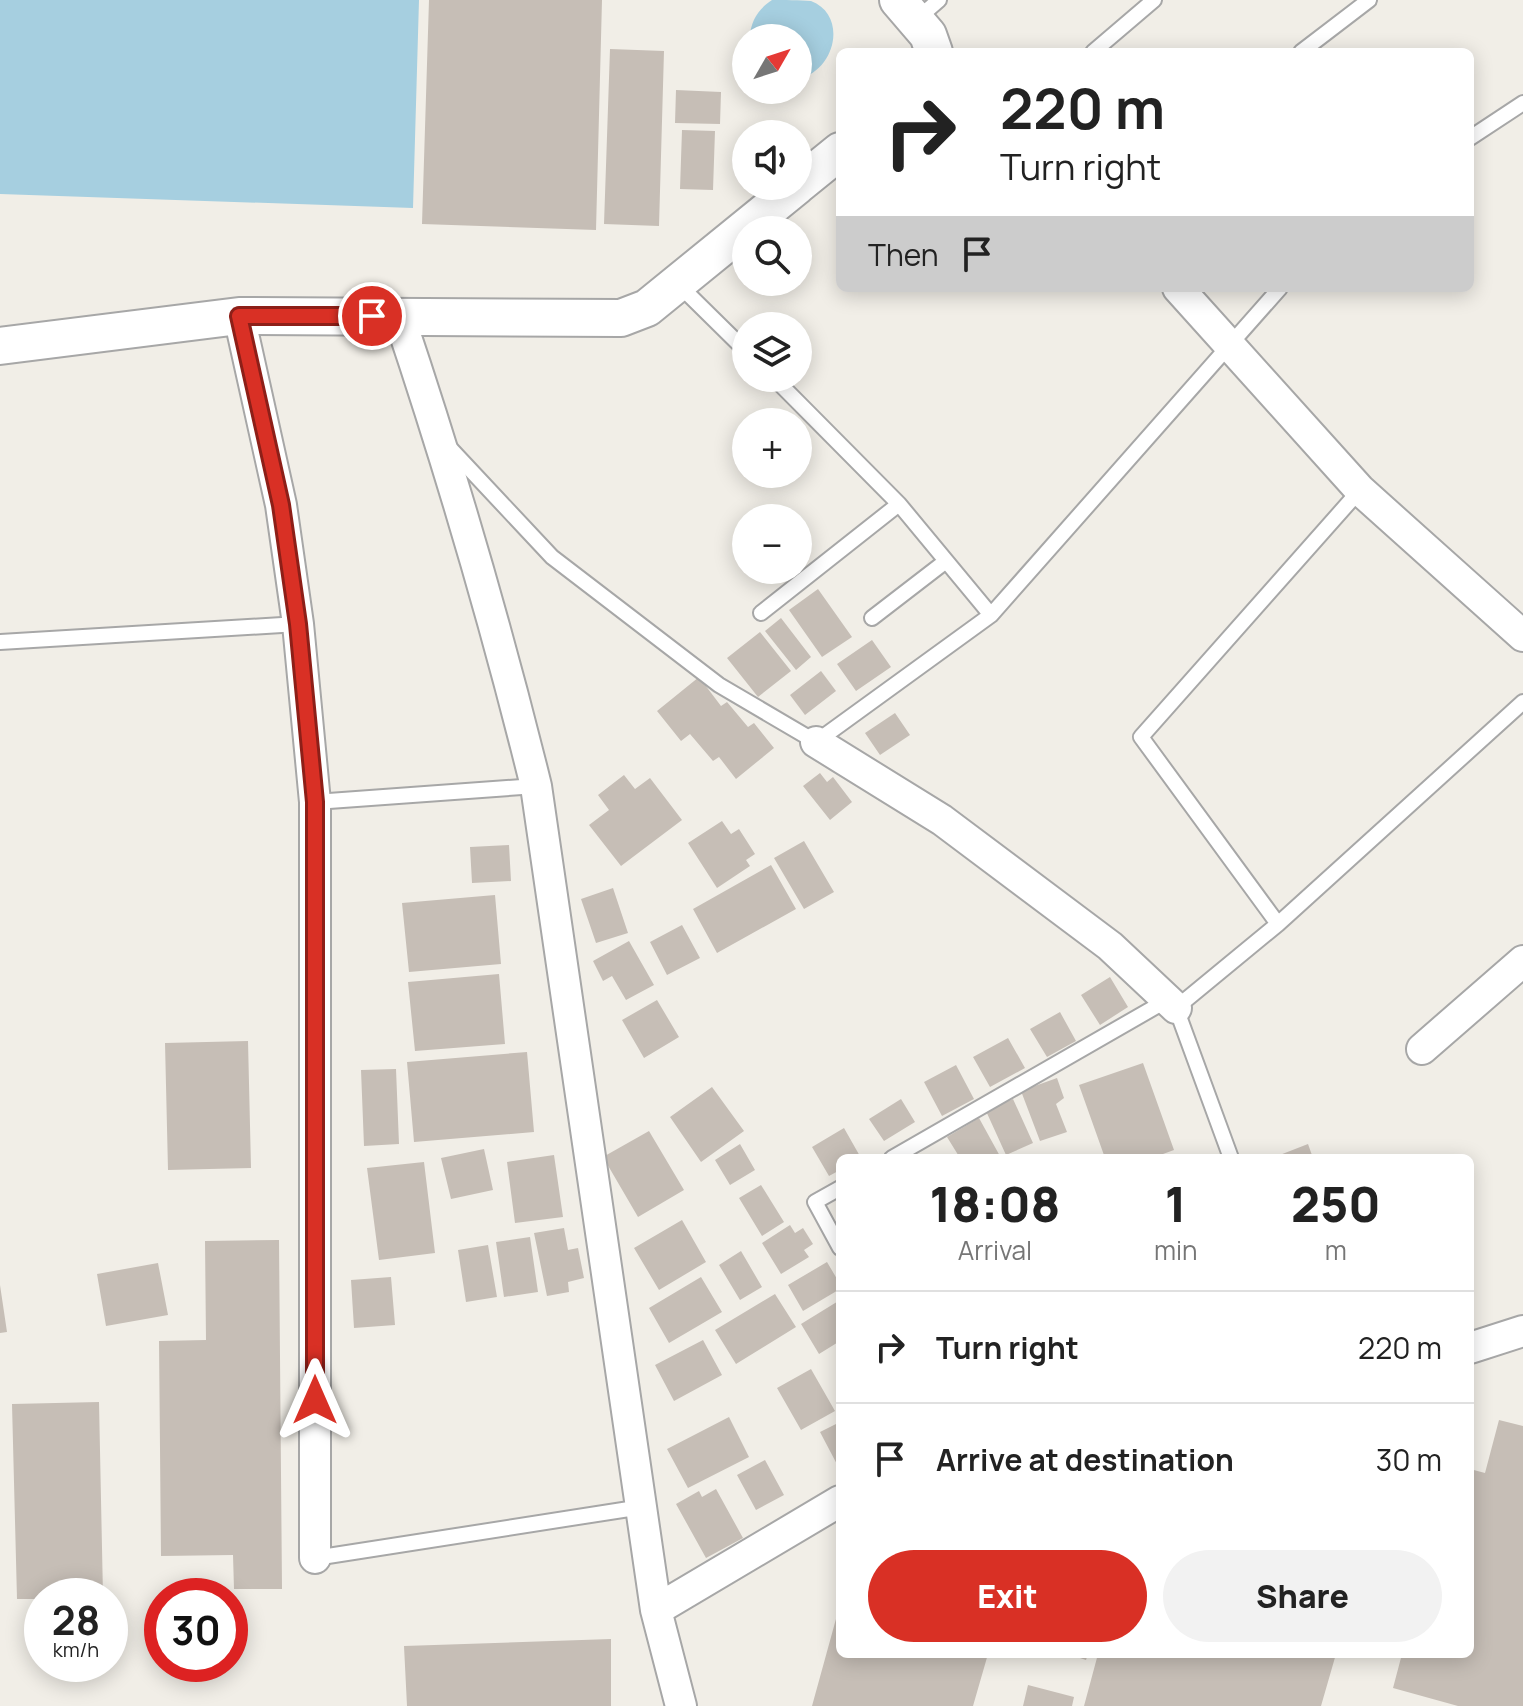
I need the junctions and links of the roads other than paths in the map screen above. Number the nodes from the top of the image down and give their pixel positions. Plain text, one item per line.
1 (1154, 0) edge
2 (1369, 0) edge
3 (918, 7) edge
4 (933, 48) edge
5 (1098, 48) edge
6 (1306, 48) edge
7 (1523, 103) edge
8 (1474, 135) edge
9 (836, 154) edge
10 (812, 174) edge
11 (780, 200) edge
12 (677, 283) junction
13 (1182, 292) edge
14 (1276, 292) edge
15 (239, 316) junction
16 (399, 316) junction
17 (732, 337) edge
18 (1229, 343) junction
19 (0, 346) edge
20 (788, 392) edge
21 (440, 437) junction
22 (1360, 490) junction
23 (899, 504) junction
24 (946, 561) junction
25 (761, 613) dead end
26 (991, 615) junction
27 (872, 618) dead end
28 (298, 624) junction
29 (1523, 636) edge
30 (0, 642) edge
31 (1523, 702) edge
32 (816, 742) junction
33 (536, 786) junction
34 (315, 802) junction
35 (1278, 924) junction
36 (1523, 961) edge
37 (1173, 1004) junction
38 (1422, 1049) dead end
39 (899, 1154) edge
40 (1229, 1154) edge
41 (836, 1190) edge
42 (836, 1241) edge
43 (1523, 1331) edge
44 (1474, 1347) edge
45 (836, 1503) edge
46 (642, 1507) junction
47 (315, 1558) joint
48 (656, 1610) junction
49 (681, 1706) edge

1 - 5 lane
2 - 6 lane
3 - 4 street
7 - 8 lane
9 - 10 street
11 - 12 street
12 - 16 street
12 - 17 lane
13 - 18 street
14 - 18 lane
15 - 16 street
15 - 19 street
15 - 28 street
16 - 21 street
18 - 22 street
18 - 26 lane
20 - 23 lane
21 - 32 lane
21 - 33 street
22 - 29 street
22 - 35 lane
23 - 24 lane
23 - 25 lane
24 - 26 lane
24 - 27 lane
26 - 32 lane
28 - 30 lane
28 - 34 street
31 - 35 lane
32 - 37 street
33 - 34 lane
33 - 46 street
34 - 47 street
35 - 37 lane
36 - 38 street
37 - 39 lane
37 - 40 lane
41 - 42 lane
43 - 44 street
45 - 48 street
46 - 47 lane
46 - 48 street
48 - 49 street

